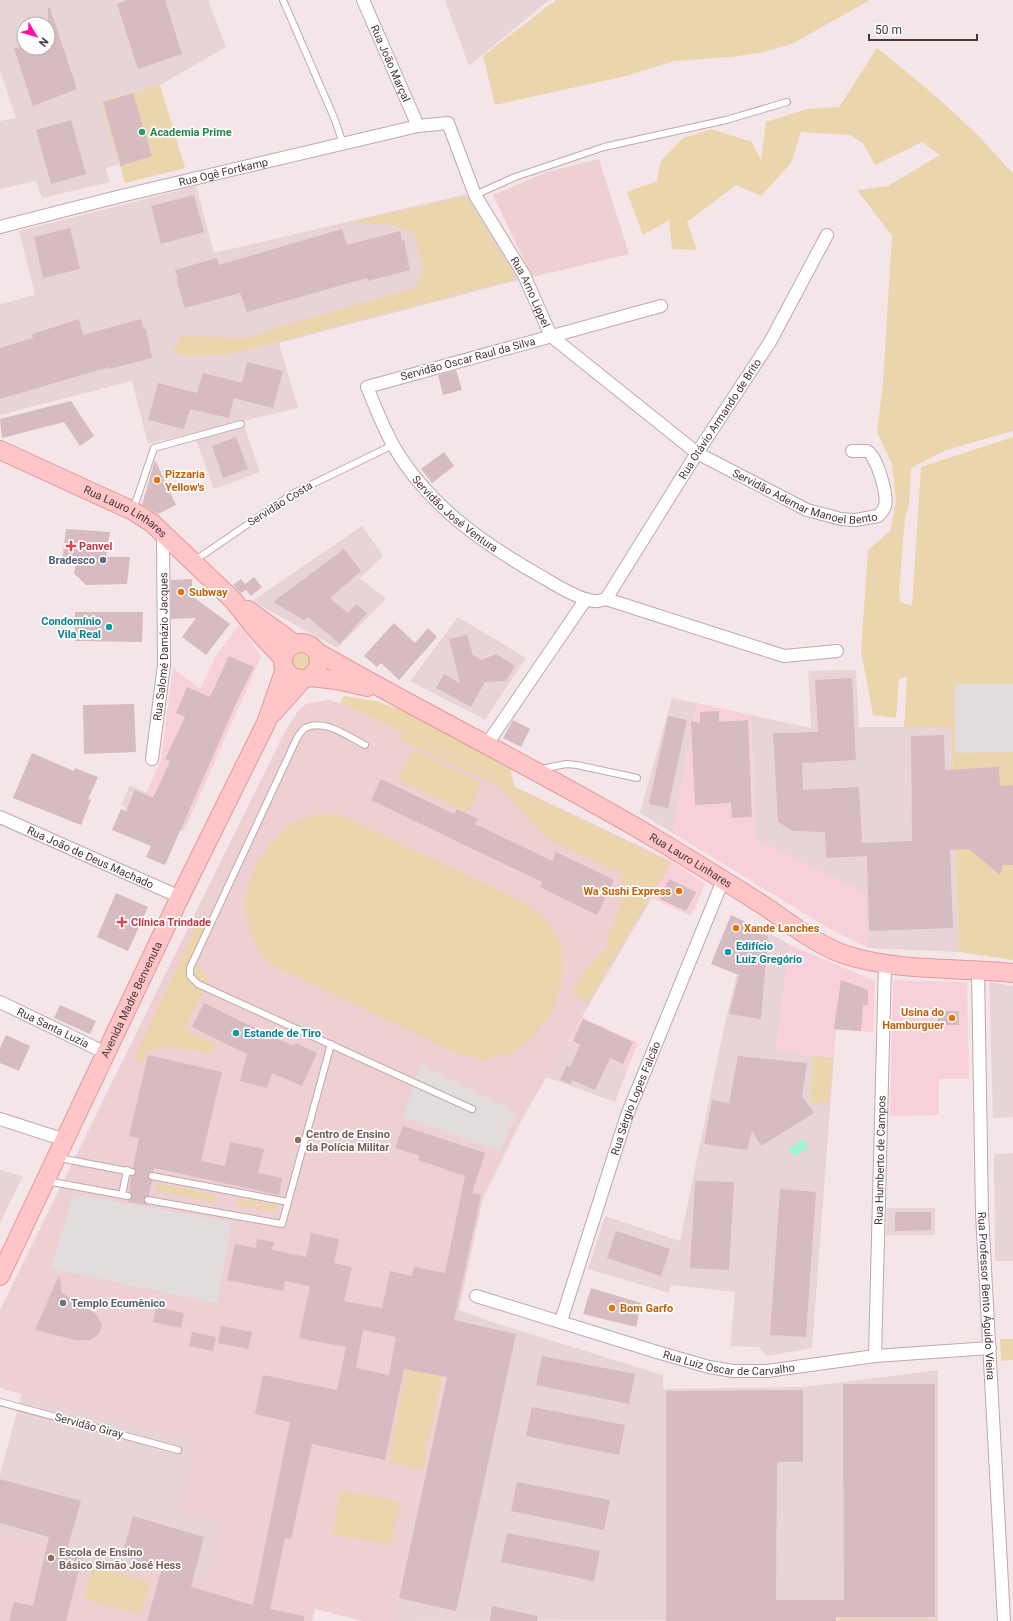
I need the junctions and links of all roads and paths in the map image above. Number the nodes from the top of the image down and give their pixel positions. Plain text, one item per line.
1 (283, 0) edge
2 (362, 0) edge
3 (787, 102) dead end
4 (448, 123) joint
5 (418, 126) junction
6 (343, 144) junction
7 (475, 195) junction
8 (0, 227) edge
9 (827, 235) dead end
10 (661, 306) dead end
11 (551, 336) junction
12 (367, 387) joint
13 (241, 424) dead end
14 (393, 445) junction
15 (0, 450) edge
16 (852, 451) dead end
17 (697, 453) junction
18 (133, 511) junction
19 (163, 533) junction
20 (193, 561) junction
21 (586, 599) junction
22 (606, 599) junction
23 (233, 600) junction
24 (295, 644) junction
25 (837, 651) dead end
26 (318, 652) junction
27 (284, 663) junction
28 (307, 678) junction
29 (385, 691) junction
30 (266, 723) junction
31 (487, 744) junction
32 (365, 745) dead end
33 (152, 759) dead end
34 (537, 770) junction
35 (637, 778) dead end
36 (0, 817) edge
37 (724, 880) junction
38 (180, 897) junction
39 (885, 964) junction
40 (978, 970) junction
41 (1013, 973) edge
42 (0, 1002) edge
43 (332, 1044) junction
44 (106, 1053) junction
45 (472, 1109) dead end
46 (0, 1119) edge
47 (65, 1140) junction
48 (56, 1157) junction
49 (152, 1176) dead end
50 (45, 1181) junction
51 (148, 1200) dead end
52 (288, 1202) junction
53 (0, 1276) edge
54 (476, 1296) dead end
55 (561, 1322) junction
56 (990, 1348) junction
57 (875, 1356) junction
58 (0, 1402) edge
59 (178, 1450) dead end
60 (1004, 1621) edge

1 - 6 lane
2 - 5 street, Rua João Marçal
3 - 7 lane
4 - 5 street, Rua Ogê Fortkamp
4 - 7 street, Rua Arno Lippel
5 - 6 street, Rua Ogê Fortkamp
6 - 8 street, Rua Ogê Fortkamp
7 - 11 street, Rua Arno Lippel
9 - 17 street, Rua Otávio Armando de Brito
10 - 11 street, Servidão Oscar Raul da Silva
11 - 12 street, Servidão Oscar Raul da Silva
11 - 17 street, Rua Arno Lippel
12 - 14 street, Servidão José Ventura
13 - 18 lane
14 - 20 lane, Servidão Costa
14 - 21 street, Servidão José Ventura
15 - 18 main road, Rua Lauro Linhares
16 - 17 street, Servidão Ademar Manoel Bento
17 - 22 street, Rua Otávio Armando de Brito
18 - 19 main road, Rua Lauro Linhares
19 - 20 main road, Rua Lauro Linhares
19 - 33 street, Rua Salomé Damázio Jacques
20 - 23 main road, Rua Lauro Linhares
21 - 22 street, Servidão José Ventura
21 - 31 street
22 - 25 street, Servidão José Ventura
23 - 24 main road, Rua Lauro Linhares
23 - 27 main road, Rua Lauro Linhares
24 - 26 main road
24 - 27 main road
26 - 28 main road
26 - 29 main road, Rua Lauro Linhares
27 - 28 main road
27 - 30 main road, Avenida Madre Benvenuta
28 - 29 main road, Rua Lauro Linhares
28 - 30 main road, Avenida Madre Benvenuta
29 - 31 main road, Rua Lauro Linhares
30 - 38 main road, Avenida Madre Benvenuta
31 - 34 main road, Rua Lauro Linhares
32 - 43 lane
34 - 35 lane
34 - 37 main road, Rua Lauro Linhares
36 - 38 street, Rua João de Deus Machado
37 - 39 main road, Rua Lauro Linhares
37 - 55 street, Rua Sérgio Lopes Falcão
38 - 44 main road, Avenida Madre Benvenuta
39 - 40 main road, Rua Lauro Linhares
39 - 57 street, Rua Humberto de Campos
40 - 41 main road, Rua Lauro Linhares
40 - 56 street, Rua Professor Bento Águido Vieira
42 - 44 street, Rua Santa Luzia
43 - 45 lane
43 - 52 lane
44 - 47 main road, Avenida Madre Benvenuta
46 - 47 street
47 - 48 main road, Avenida Madre Benvenuta
48 - 50 main road, Avenida Madre Benvenuta
48 - 50 lane
49 - 52 lane
50 - 53 main road, Avenida Madre Benvenuta
51 - 52 lane
54 - 55 street, Rua Luiz Oscar de Carvalho
55 - 57 street, Rua Luiz Oscar de Carvalho
56 - 57 street, Rua Luiz Oscar de Carvalho
56 - 60 street, Rua Professor Bento Águido Vieira
58 - 59 lane, Servidão Giray

